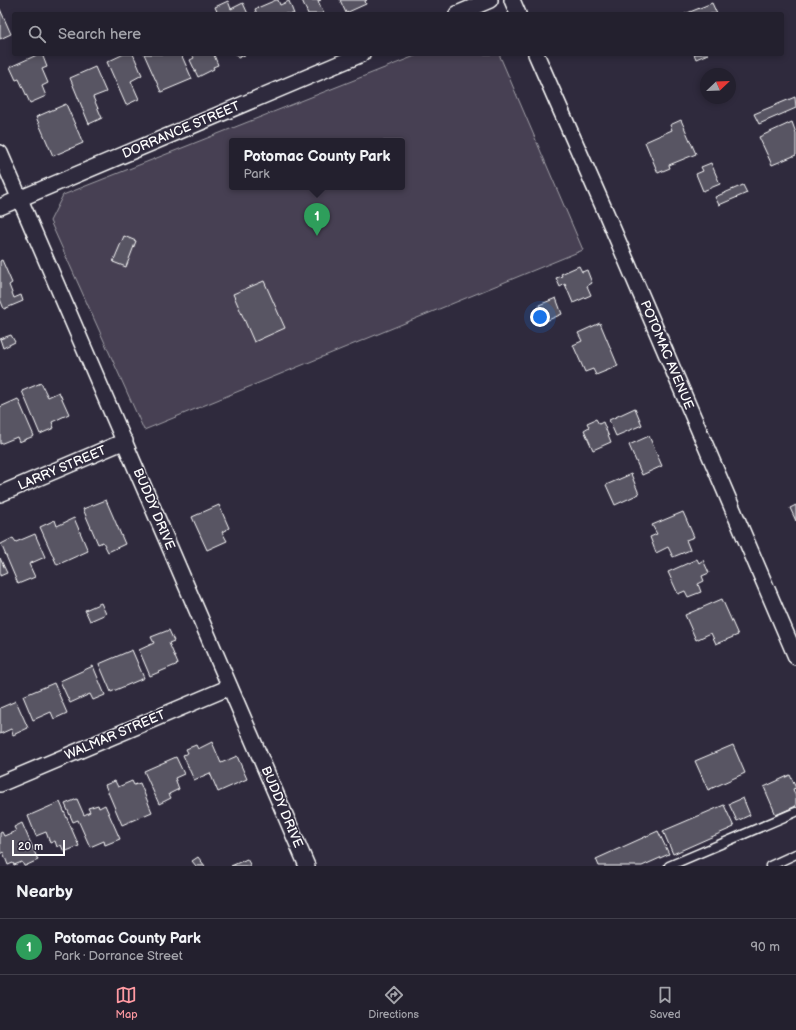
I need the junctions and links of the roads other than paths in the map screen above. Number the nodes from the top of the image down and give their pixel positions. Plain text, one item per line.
1 (490, 0) edge
2 (512, 0) edge
3 (462, 12) edge
4 (517, 12) edge
5 (357, 56) edge
6 (537, 56) edge
7 (0, 153) edge
8 (20, 198) junction
9 (0, 207) edge
10 (125, 441) junction
11 (0, 494) edge
12 (796, 656) edge
13 (230, 687) junction
14 (0, 784) edge
15 (796, 812) edge
16 (796, 854) edge
17 (307, 866) edge
18 (669, 866) edge
19 (770, 866) edge

1 - 3 street
2 - 4 street
5 - 8 street, DORRANCE STREET
6 - 12 street, POTOMAC AVENUE
7 - 8 street, BUDDY DRIVE
8 - 9 street, DORRANCE STREET
8 - 10 street, BUDDY DRIVE
10 - 11 street, LARRY STREET
10 - 13 street, BUDDY DRIVE
13 - 14 street, WALMAR STREET
13 - 17 street, BUDDY DRIVE
15 - 18 lane
16 - 19 lane

